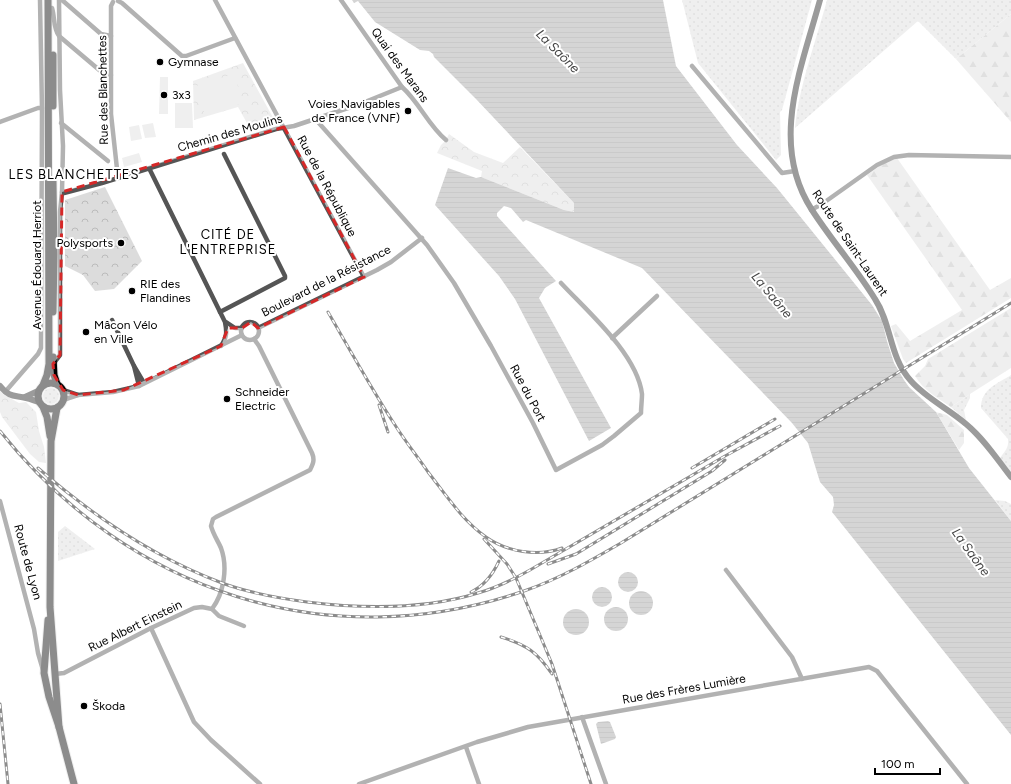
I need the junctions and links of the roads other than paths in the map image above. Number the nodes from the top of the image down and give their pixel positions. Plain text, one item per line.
1 (40, 0) edge
2 (48, 0) edge
3 (60, 0) edge
4 (118, 0) edge
5 (215, 0) edge
6 (341, 0) edge
7 (820, 0) edge
8 (112, 1) edge
9 (52, 4) edge
10 (59, 36) junction
11 (111, 36) junction
12 (235, 38) junction
13 (692, 66) dead end
14 (111, 75) junction
15 (402, 87) junction
16 (42, 108) junction
17 (0, 122) edge
18 (318, 122) dead end
19 (61, 123) junction
20 (284, 127) junction
21 (446, 140) dead end
22 (224, 154) dead end
23 (1011, 157) edge
24 (108, 160) dead end
25 (149, 168) junction
26 (795, 171) junction
27 (118, 178) junction
28 (62, 192) junction
29 (811, 210) junction
30 (422, 238) junction
31 (364, 276) junction
32 (561, 283) dead end
33 (657, 296) dead end
34 (220, 312) junction
35 (112, 320) dead end
36 (225, 322) junction
37 (242, 328) junction
38 (258, 328) junction
39 (242, 335) junction
40 (612, 338) junction
41 (254, 339) junction
42 (221, 346) junction
43 (53, 364) junction
44 (134, 366) junction
45 (144, 383) junction
46 (57, 384) junction
47 (44, 385) junction
48 (0, 386) edge
49 (139, 386) junction
50 (63, 390) junction
51 (38, 391) junction
52 (5, 392) junction
53 (78, 395) junction
54 (25, 398) junction
55 (63, 400) junction
56 (41, 404) junction
57 (57, 408) junction
58 (51, 441) junction
59 (1011, 477) edge
60 (0, 501) edge
61 (726, 570) dead end
62 (50, 607) junction
63 (212, 609) junction
64 (244, 626) dead end
65 (151, 628) junction
66 (34, 629) junction
67 (45, 642) junction
68 (44, 673) junction
69 (55, 674) junction
70 (802, 679) junction
71 (582, 717) junction
72 (59, 727) junction
73 (466, 747) junction
74 (74, 784) edge
75 (259, 784) edge
76 (359, 784) edge
77 (479, 784) edge
78 (606, 784) edge
79 (966, 784) edge

1 - 16 street
2 - 47 main road, Avenue Édouard Herriot
3 - 10 street
3 - 11 street
4 - 8 street
4 - 12 street
5 - 12 street, Rue de la République
6 - 15 street, Quai des Marans
7 - 26 main road, Route de Saint-Laurent
8 - 11 street, Rue des Blanchettes
9 - 10 street
9 - 43 main road, Avenue Édouard Herriot
10 - 14 street
10 - 19 street
11 - 14 street, Rue des Blanchettes
12 - 20 street, Rue de la République
13 - 26 street
14 - 27 street, Rue des Blanchettes
15 - 20 street, Chemin des Moulins
15 - 21 street, Quai des Marans
16 - 17 street
16 - 52 street
18 - 30 street, Rue du Port
19 - 24 street
19 - 28 street
20 - 25 street, Chemin des Moulins
20 - 31 street, Rue de la République
22 - 34 street
23 - 29 street
25 - 27 street, Chemin des Moulins
25 - 34 street
26 - 29 main road, Route de Saint-Laurent
27 - 28 street, Chemin des Moulins
28 - 43 street
29 - 59 main road, Route de Saint-Laurent
30 - 31 street, Boulevard de la Résistance
30 - 40 street, Rue du Port
31 - 38 street, Boulevard de la Résistance
32 - 40 street, Rue du Port
33 - 40 street
34 - 36 street
35 - 44 street
36 - 37 street
36 - 42 street
37 - 38 street
37 - 39 street
38 - 41 street
39 - 41 street
39 - 42 street
41 - 63 street
42 - 45 street
43 - 46 main road, Avenue Édouard Herriot
44 - 45 street
44 - 49 street
45 - 49 street
46 - 47 main road
46 - 50 main road
47 - 51 main road
48 - 52 main road
49 - 53 street
50 - 53 street
50 - 55 main road
51 - 54 main road
51 - 56 main road
52 - 54 main road
53 - 55 street
54 - 56 main road
55 - 57 main road
56 - 57 main road
56 - 58 main road
57 - 58 main road
58 - 62 main road
60 - 66 street, Route de Lyon
61 - 70 street
62 - 67 main road
62 - 69 main road
63 - 64 street
63 - 65 street, Rue Albert Einstein
65 - 69 street, Rue Albert Einstein
65 - 75 street
66 - 67 street, Route de Lyon
66 - 68 street, Route de Lyon
67 - 68 main road
68 - 72 main road
69 - 72 main road
70 - 71 street, Rue des Frères Lumière
70 - 79 street, Rue des Frères Lumière
71 - 73 street, Rue des Frères Lumière
71 - 78 street
72 - 74 main road
73 - 76 street, Rue des Frères Lumière
73 - 77 street

